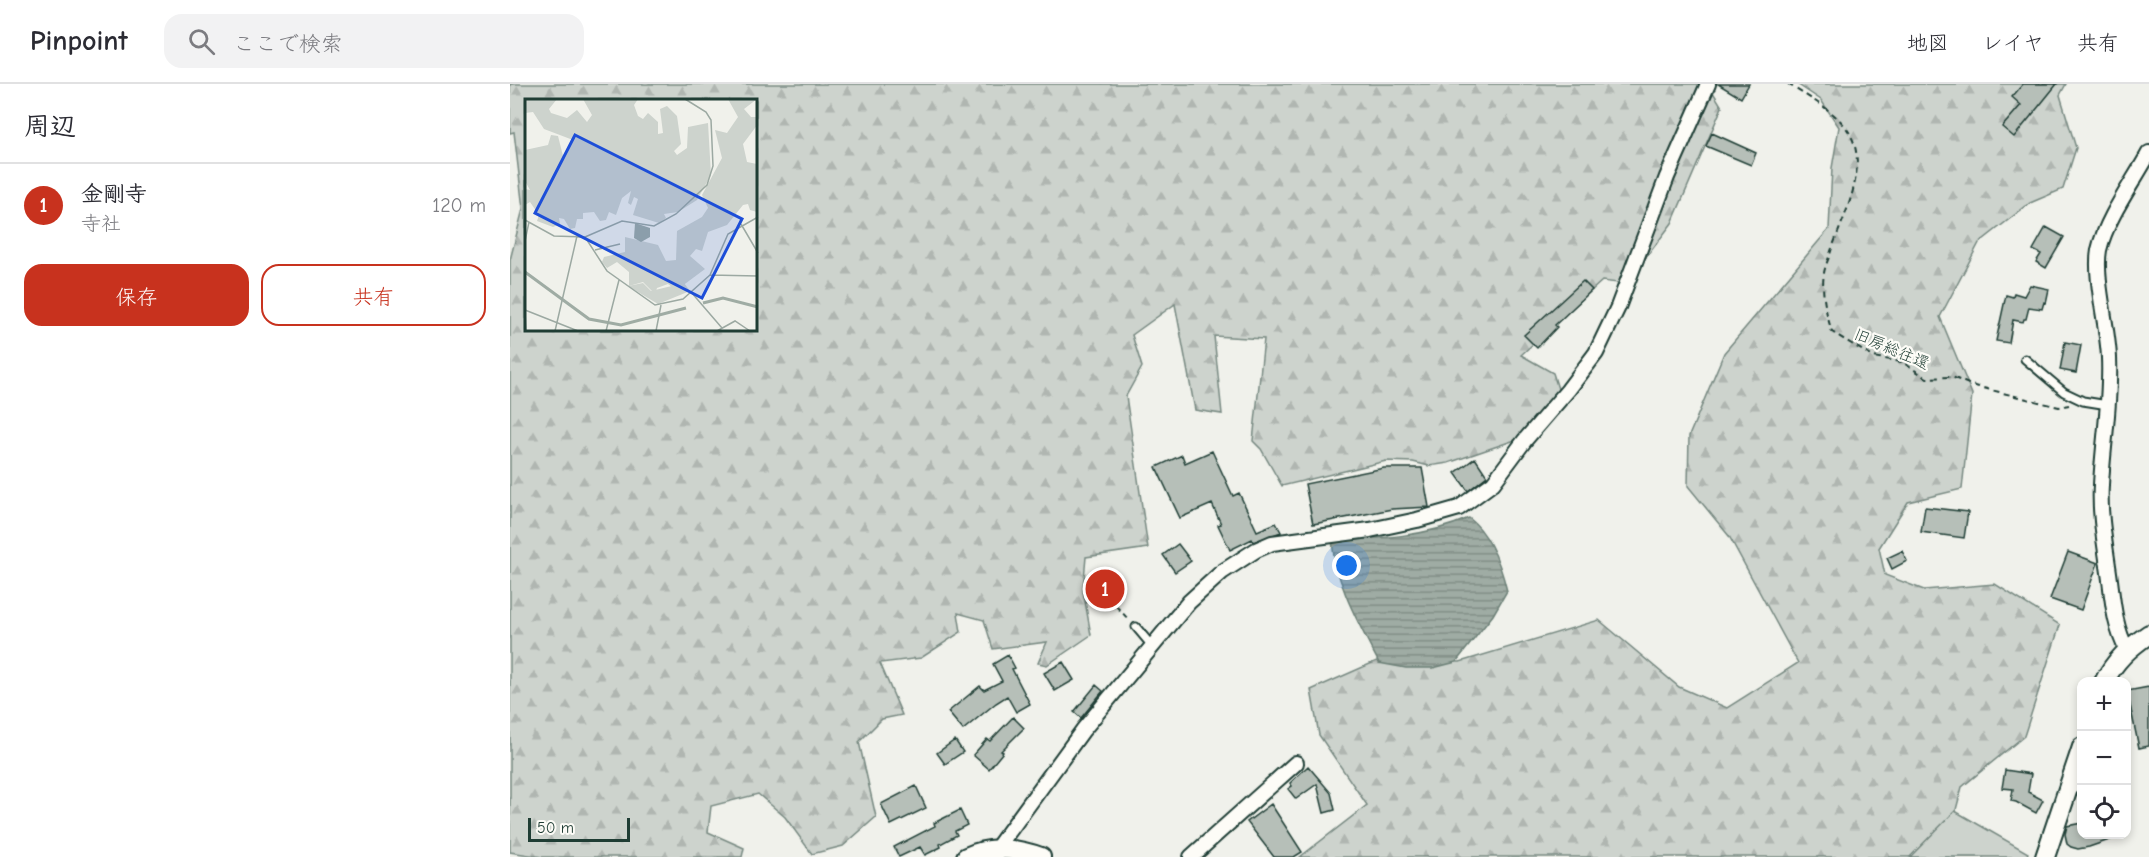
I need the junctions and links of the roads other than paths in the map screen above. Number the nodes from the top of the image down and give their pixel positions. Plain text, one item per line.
1 (1708, 84) edge
2 (2149, 153) edge
3 (2025, 358) dead end
4 (2108, 405) junction
5 (1136, 627) road end
6 (2149, 634) edge
7 (1152, 646) junction
8 (2127, 650) junction
9 (2106, 677) edge
10 (2077, 762) edge
11 (1296, 763) dead end
12 (997, 848) junction
13 (966, 857) edge
14 (1041, 857) edge
15 (1191, 857) edge
16 (2045, 857) edge

1 - 7 street
2 - 4 street
3 - 4 lane
4 - 8 street
5 - 7 lane
6 - 8 main road
7 - 12 street
8 - 9 main road
10 - 16 main road
11 - 15 street
12 - 13 main road
12 - 14 main road

